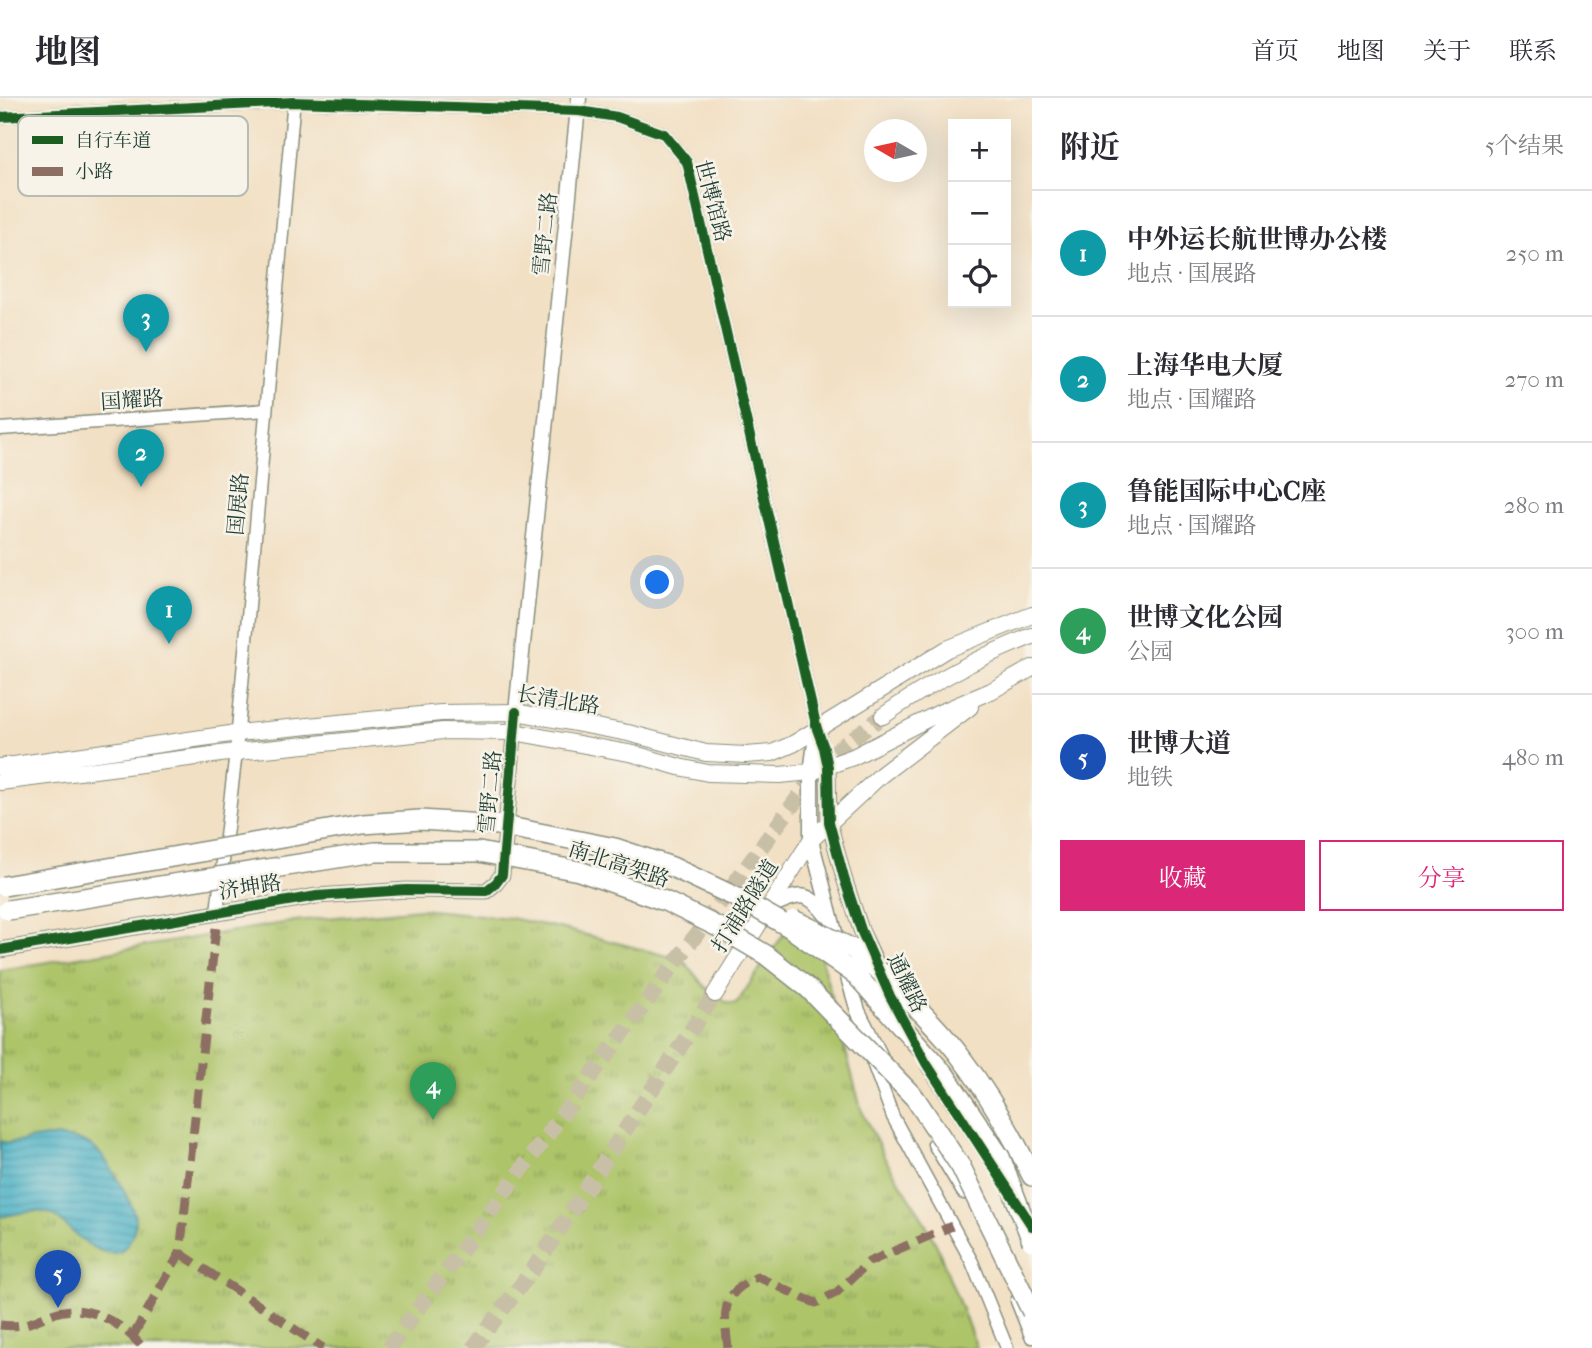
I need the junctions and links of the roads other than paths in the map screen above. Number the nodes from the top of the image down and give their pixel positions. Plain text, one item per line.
1 (294, 100) edge
2 (579, 104) edge
3 (0, 117) edge
4 (266, 410) junction
5 (0, 429) edge
6 (1032, 615) edge
7 (1032, 636) edge
8 (1032, 668) edge
9 (991, 691) junction
10 (516, 712) junction
11 (883, 716) tunnel mouth
12 (817, 729) junction
13 (514, 732) junction
14 (237, 733) junction
15 (236, 752) junction
16 (0, 766) edge
17 (828, 767) junction
18 (811, 772) junction
19 (0, 782) edge
20 (829, 822) junction
21 (811, 840) junction
22 (502, 875) joint
23 (0, 887) edge
24 (742, 900) junction
25 (771, 906) junction
26 (0, 912) edge
27 (217, 912) junction
28 (831, 921) junction
29 (0, 950) edge
30 (715, 994) tunnel mouth
31 (858, 1011) junction
32 (1032, 1176) edge
33 (1032, 1226) edge
34 (1032, 1241) edge
35 (1032, 1312) edge
36 (1032, 1336) edge
37 (1007, 1348) edge

1 - 2 street, 世博馆路
1 - 3 street, 世博馆路
1 - 4 street, 国展路
2 - 10 street, 雪野二路
2 - 12 street, 世博馆路
4 - 5 street, 国耀路
4 - 14 street, 国展路
6 - 12 main road, 长清北路
7 - 11 main road
8 - 9 main road, 长清北路
9 - 17 main road, 长清北路
9 - 20 main road, 打浦路隧道
10 - 12 main road, 长清北路
10 - 13 street, 雪野二路
10 - 14 main road, 长清北路
12 - 17 street, 通耀路
12 - 18 street
13 - 15 main road, 长清北路
13 - 18 main road, 长清北路
13 - 22 street, 雪野二路
14 - 15 street, 国展路
14 - 16 main road, 长清北路
15 - 19 main road, 长清北路
15 - 27 street, 国展路
17 - 18 main road, 长清北路
17 - 20 street, 通耀路
18 - 21 street
20 - 21 main road, 打浦路隧道
20 - 33 street, 通耀路
21 - 25 main road, 打浦路隧道
21 - 28 street
22 - 27 street, 济坤路
23 - 24 highway, 南北高架路, bridge
24 - 32 highway, bridge
24 - 34 highway, 南北高架路, bridge
25 - 28 street
25 - 30 main road, 打浦路隧道
26 - 35 highway, 南北高架路, bridge
27 - 29 street, 济坤路
28 - 31 street
31 - 36 street
31 - 37 street

